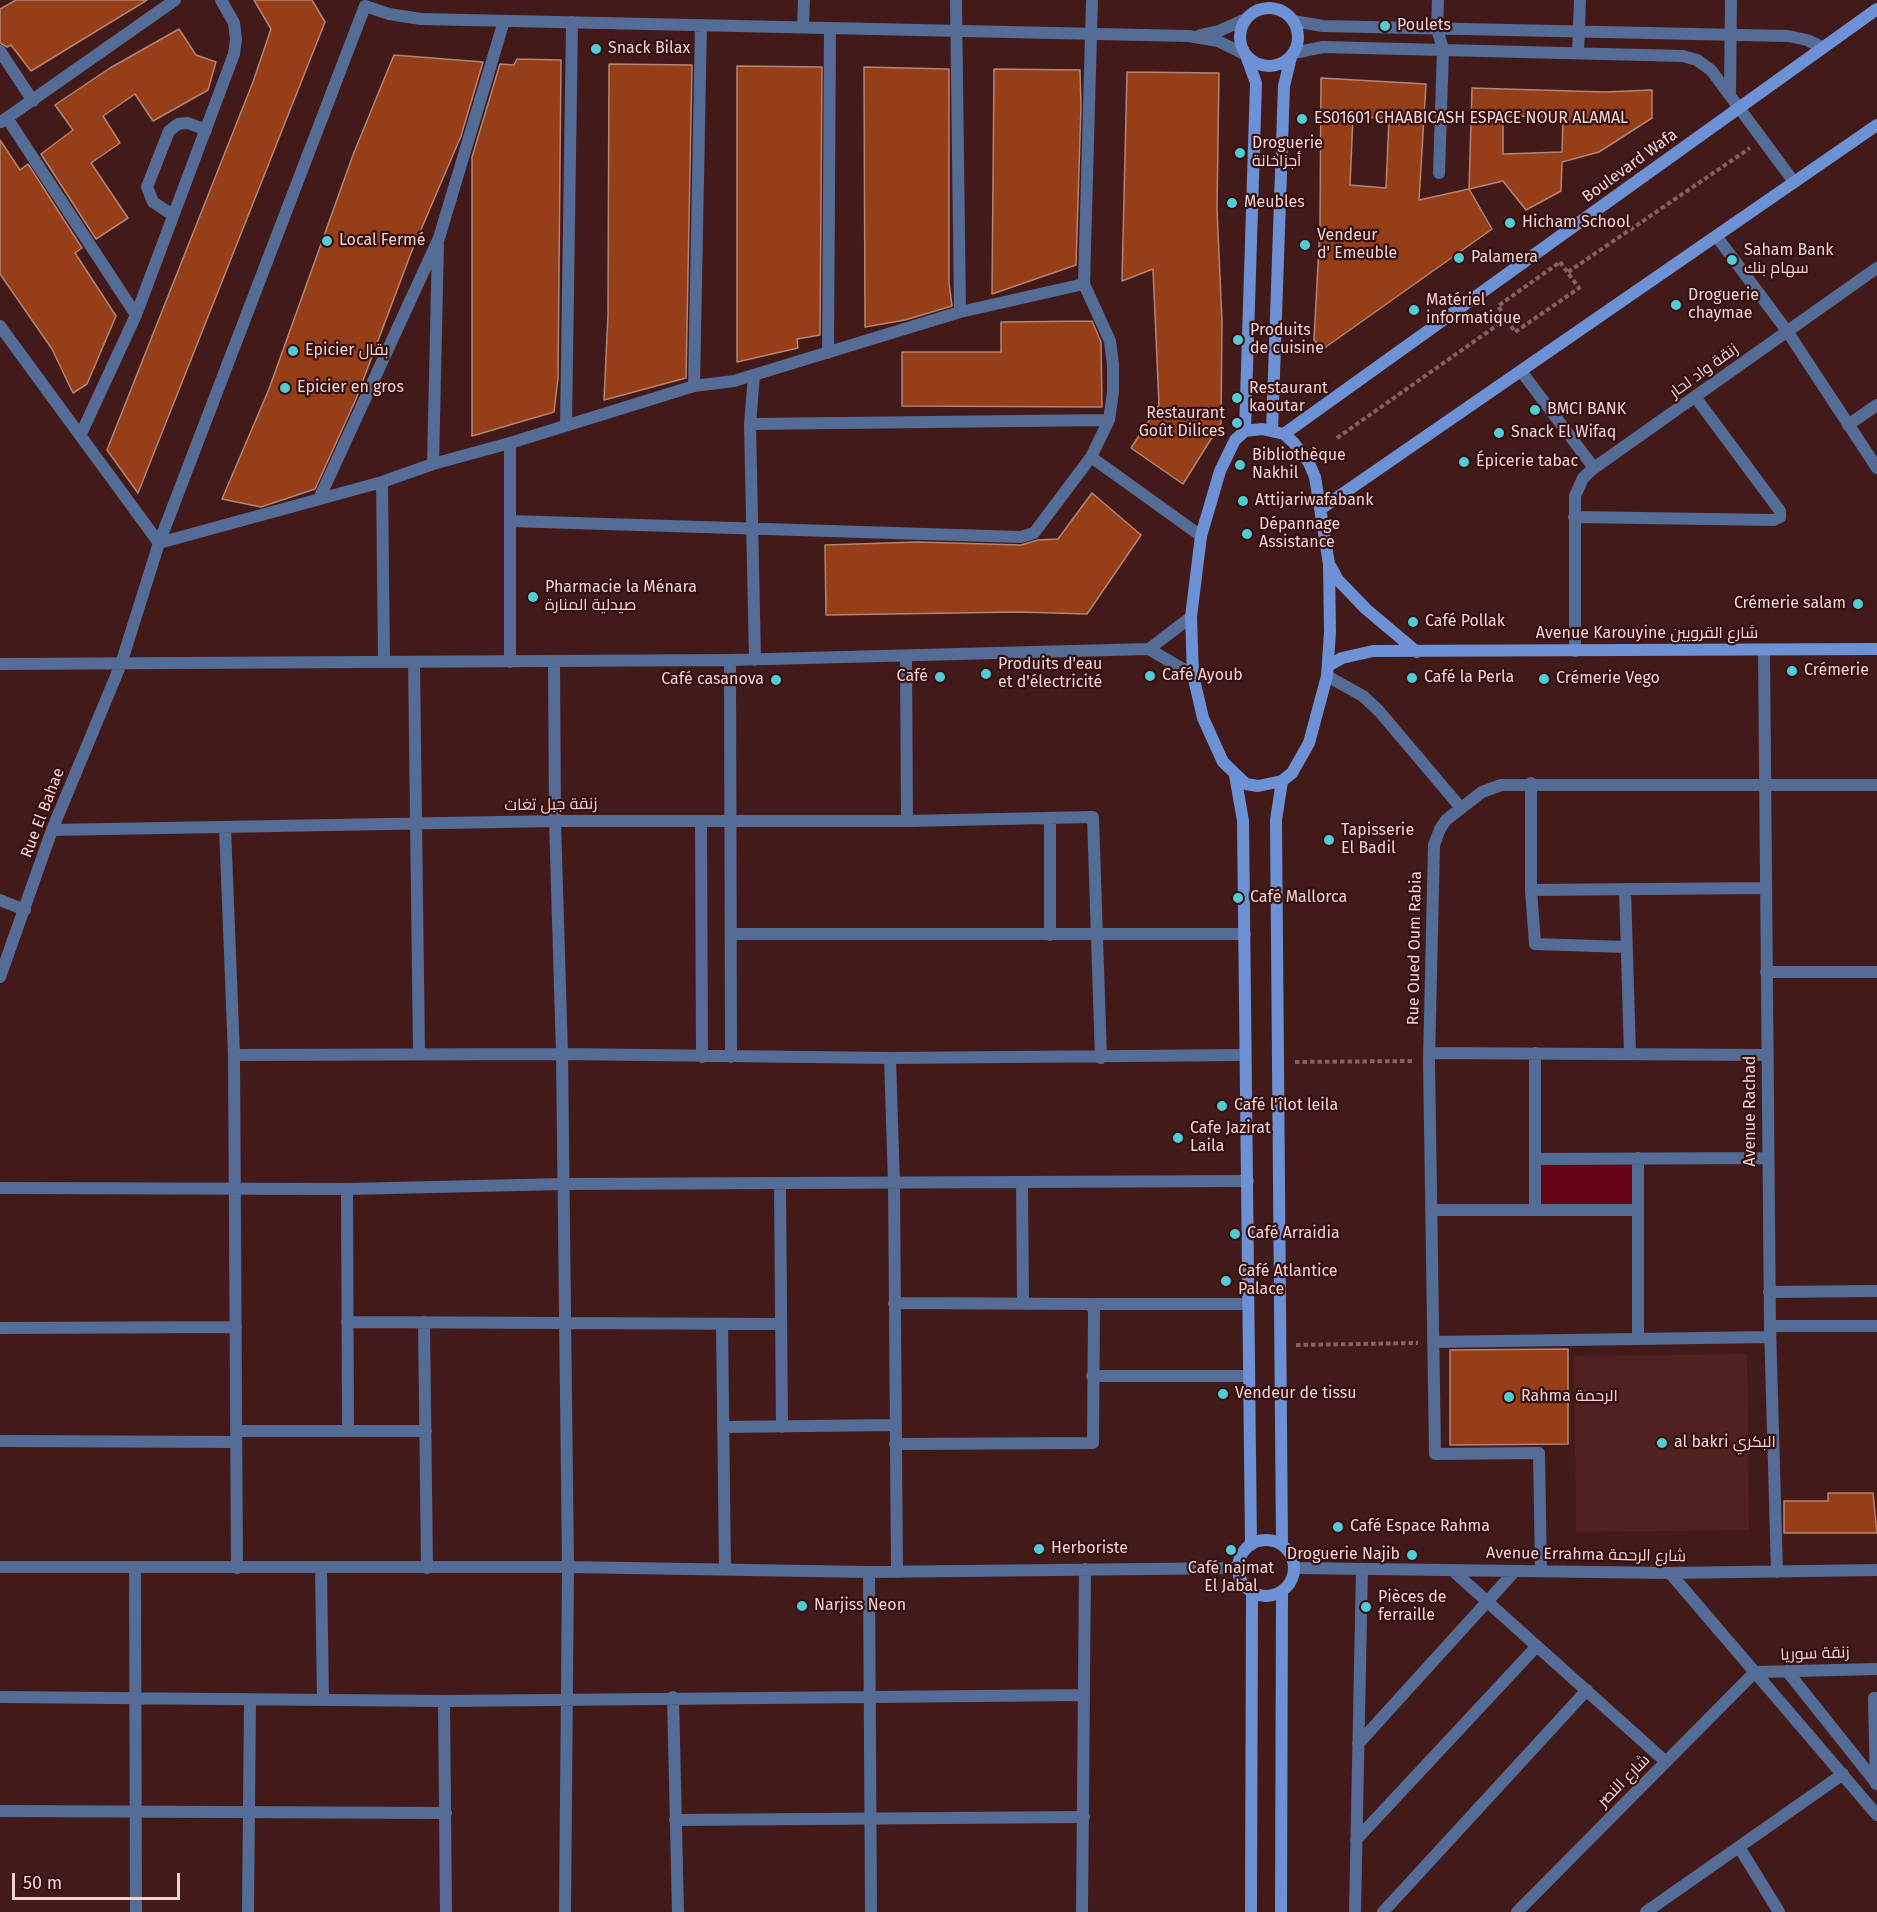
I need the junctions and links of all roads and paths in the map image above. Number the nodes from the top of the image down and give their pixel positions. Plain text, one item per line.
1 (174, 0) edge
2 (221, 0) edge
3 (804, 0) edge
4 (956, 0) edge
5 (1092, 0) edge
6 (1255, 0) edge
7 (1285, 0) edge
8 (1438, 0) edge
9 (1580, 0) edge
10 (1731, 0) edge
11 (362, 3) edge
12 (1877, 9) edge
13 (1247, 18) junction
14 (1292, 19) junction
15 (504, 21) junction
16 (572, 22) junction
17 (701, 25) junction
18 (803, 27) junction
19 (830, 28) junction
20 (1437, 29) junction
21 (956, 31) junction
22 (1579, 32) junction
23 (1091, 34) junction
24 (1730, 35) junction
25 (1190, 36) junction
26 (1822, 48) junction
27 (1443, 49) junction
28 (0, 51) edge
29 (1578, 53) junction
30 (1292, 55) junction
31 (1246, 56) junction
32 (1730, 92) junction
33 (33, 101) junction
34 (1740, 108) junction
35 (3, 120) edge
36 (1877, 125) edge
37 (206, 130) junction
38 (1763, 139) junction
39 (1439, 173) dead end
40 (1794, 182) junction
41 (173, 215) junction
42 (1717, 237) junction
43 (439, 238) junction
44 (1877, 268) edge
45 (1568, 273) junction
46 (1084, 284) junction
47 (960, 312) junction
48 (136, 315) junction
49 (1506, 319) junction
50 (0, 326) edge
51 (1787, 331) junction
52 (828, 353) junction
53 (1521, 371) junction
54 (754, 375) junction
55 (694, 386) junction
56 (1696, 398) junction
57 (1877, 405) edge
58 (1109, 420) junction
59 (750, 424) junction
60 (566, 425) junction
61 (1848, 425) junction
62 (1245, 431) junction
63 (1278, 432) junction
64 (81, 434) junction
65 (1337, 438) dead end
66 (510, 443) junction
67 (1091, 457) junction
68 (433, 464) junction
69 (1594, 468) junction
70 (1877, 468) edge
71 (382, 482) junction
72 (319, 499) junction
73 (1322, 508) junction
74 (1574, 517) junction
75 (510, 522) junction
76 (753, 527) junction
77 (1201, 536) junction
78 (159, 543) junction
79 (1329, 564) junction
80 (1191, 617) junction
81 (1149, 649) junction
82 (1877, 649) edge
83 (1764, 650) junction
84 (1575, 651) junction
85 (1417, 652) junction
86 (906, 657) junction
87 (730, 660) junction
88 (755, 660) junction
89 (554, 661) junction
90 (384, 662) junction
91 (414, 662) junction
92 (510, 662) junction
93 (0, 664) edge
94 (121, 664) junction
95 (1327, 671) junction
96 (1193, 675) junction
97 (1235, 776) junction
98 (1282, 781) junction
99 (1531, 783) junction
100 (1765, 785) junction
101 (1877, 785) edge
102 (1461, 808) junction
103 (1050, 819) junction
104 (555, 821) junction
105 (701, 821) junction
106 (907, 821) junction
107 (730, 822) junction
108 (415, 825) junction
109 (225, 827) junction
110 (52, 830) junction
111 (1766, 888) junction
112 (1625, 889) junction
113 (1531, 890) junction
114 (0, 900) edge
115 (26, 910) junction
116 (731, 934) junction
117 (1245, 934) junction
118 (1050, 935) junction
119 (1096, 936) junction
120 (1626, 947) junction
121 (1766, 972) junction
122 (1877, 972) edge
123 (0, 977) edge
124 (419, 1053) junction
125 (1534, 1053) junction
126 (562, 1054) junction
127 (1630, 1054) junction
128 (234, 1055) junction
129 (1245, 1055) junction
130 (1767, 1055) junction
131 (702, 1057) junction
132 (731, 1057) junction
133 (1429, 1057) junction
134 (890, 1058) junction
135 (1101, 1058) junction
136 (1278, 1062) junction
137 (1638, 1158) junction
138 (1768, 1158) junction
139 (1535, 1159) junction
140 (1248, 1181) junction
141 (564, 1184) junction
142 (780, 1184) junction
143 (894, 1184) junction
144 (1022, 1184) junction
145 (236, 1187) junction
146 (0, 1188) edge
147 (347, 1189) junction
148 (1431, 1210) junction
149 (1535, 1210) junction
150 (1637, 1210) junction
151 (1877, 1291) edge
152 (1769, 1292) junction
153 (894, 1303) junction
154 (1023, 1303) junction
155 (1092, 1304) junction
156 (1247, 1304) junction
157 (347, 1322) junction
158 (424, 1322) junction
159 (565, 1323) junction
160 (722, 1324) junction
161 (780, 1324) junction
162 (1877, 1326) edge
163 (236, 1327) junction
164 (0, 1328) edge
165 (1770, 1332) junction
166 (1638, 1339) junction
167 (1433, 1342) junction
168 (1282, 1345) junction
169 (1092, 1376) junction
170 (1249, 1376) junction
171 (894, 1425) junction
172 (723, 1427) junction
173 (782, 1427) junction
174 (348, 1431) junction
175 (426, 1431) junction
176 (236, 1436) junction
177 (0, 1441) edge
178 (895, 1444) junction
179 (1251, 1545) junction
180 (1282, 1545) junction
181 (568, 1566) junction
182 (0, 1567) edge
183 (135, 1568) junction
184 (237, 1568) junction
185 (321, 1568) junction
186 (427, 1568) junction
187 (1238, 1568) junction
188 (1295, 1568) junction
189 (724, 1569) junction
190 (1085, 1569) junction
191 (1362, 1569) junction
192 (1452, 1570) junction
193 (1877, 1570) edge
194 (1515, 1571) junction
195 (1541, 1571) junction
196 (869, 1572) junction
197 (897, 1572) junction
198 (1777, 1572) junction
199 (1670, 1573) junction
200 (1252, 1592) junction
201 (1282, 1592) junction
202 (1487, 1602) junction
203 (1537, 1646) junction
204 (1877, 1669) edge
205 (1788, 1671) junction
206 (1755, 1672) junction
207 (1587, 1690) junction
208 (1084, 1695) junction
209 (0, 1697) edge
210 (136, 1697) junction
211 (673, 1697) junction
212 (870, 1697) junction
213 (1877, 1698) edge
214 (566, 1699) junction
215 (250, 1700) junction
216 (323, 1700) junction
217 (444, 1701) junction
218 (1358, 1744) junction
219 (1666, 1761) junction
220 (1843, 1774) junction
221 (1877, 1784) edge
222 (135, 1810) junction
223 (0, 1811) edge
224 (251, 1812) junction
225 (446, 1813) junction
226 (1877, 1815) edge
227 (870, 1817) junction
228 (1083, 1817) junction
229 (675, 1820) junction
230 (1356, 1840) junction
231 (1739, 1847) junction
232 (1777, 1911) edge
233 (136, 1912) edge
234 (248, 1912) edge
235 (446, 1912) edge
236 (565, 1912) edge
237 (678, 1912) edge
238 (871, 1912) edge
239 (1082, 1912) edge
240 (1251, 1912) edge
241 (1281, 1912) edge
242 (1354, 1912) edge
243 (1383, 1912) edge
244 (1517, 1912) edge
245 (1646, 1912) edge

1 - 33 street
2 - 37 street
3 - 18 street
4 - 21 street
5 - 23 street
6 - 13 street
7 - 14 street
8 - 20 street
9 - 22 street
10 - 24 street
11 - 15 street
11 - 78 street, Rue El Bahae
12 - 26 street, Boulevard Wafa
13 - 14 street
13 - 25 street
13 - 31 street
14 - 20 street
14 - 30 street
15 - 16 street
15 - 43 street
16 - 17 street
16 - 60 street
17 - 18 street
17 - 55 street
18 - 19 street
19 - 21 street
19 - 52 street
20 - 22 street
20 - 27 street
21 - 23 street
21 - 47 street
22 - 24 street
22 - 29 street
23 - 25 street
23 - 46 street
24 - 26 street
24 - 32 street
25 - 31 street
26 - 34 street, Boulevard Wafa
27 - 29 street
27 - 30 street
27 - 39 street
28 - 33 street
29 - 32 street
30 - 31 street
30 - 63 street
31 - 62 street
32 - 34 street
33 - 35 street
34 - 38 street
34 - 63 street, Boulevard Wafa
35 - 48 street
36 - 40 street
37 - 41 street
37 - 41 street
38 - 40 street
38 - 45 path
40 - 42 street
41 - 48 street
42 - 51 street
42 - 53 street
43 - 68 street
43 - 72 street
44 - 51 street, زنقة واد لحار
45 - 49 path
45 - 49 path
46 - 47 street
46 - 58 street
47 - 52 street
48 - 64 street
49 - 65 path
50 - 64 street
51 - 56 street, زنقة واد لحار
51 - 61 street
52 - 54 street
53 - 69 street
53 - 73 street
54 - 55 street
54 - 59 street
55 - 60 street
56 - 69 street, زنقة واد لحار
56 - 74 street
57 - 61 street
58 - 59 street
58 - 67 street
59 - 76 street
60 - 66 street
61 - 70 street
62 - 63 street
62 - 77 street
63 - 73 street
64 - 78 street
66 - 68 street
66 - 75 street
67 - 76 street
67 - 77 street
68 - 71 street
69 - 74 street, زنقة واد لحار
71 - 72 street
71 - 90 street
72 - 78 street
73 - 79 street
74 - 84 street, زنقة واد لحار
75 - 76 street
75 - 92 street
76 - 88 street
77 - 80 street
78 - 94 street, Rue El Bahae
79 - 85 street
79 - 95 street
80 - 81 street
80 - 96 street
81 - 86 street
81 - 96 street
82 - 83 street, Avenue Karouyine شارع القرويين
83 - 84 street, Avenue Karouyine شارع القرويين
83 - 100 street, Avenue Rachad
84 - 85 street, Avenue Karouyine شارع القرويين
85 - 95 street, Avenue Karouyine شارع القرويين
86 - 88 street
86 - 106 street
87 - 88 street
87 - 89 street
87 - 107 street
89 - 92 street
89 - 104 street
90 - 91 street
90 - 94 street
91 - 92 street
91 - 108 street
93 - 94 street
94 - 110 street, Rue El Bahae
95 - 98 street
95 - 102 street
96 - 97 street
97 - 98 street
97 - 117 street
98 - 136 street
99 - 100 street, Rue Oued Oum Rabia
99 - 102 street, Rue Oued Oum Rabia
99 - 113 street
100 - 101 street, Rue Oued Oum Rabia
100 - 111 street, Avenue Rachad
102 - 133 street, Rue Oued Oum Rabia
103 - 106 street, زنقة جبل تغات
103 - 118 street
103 - 119 street, زنقة جبل تغات
104 - 105 street, زنقة جبل تغات
104 - 108 street, زنقة جبل تغات
104 - 126 street
105 - 107 street, زنقة جبل تغات
105 - 131 street
106 - 107 street, زنقة جبل تغات
107 - 116 street
108 - 109 street, زنقة جبل تغات
108 - 124 street
109 - 110 street, زنقة جبل تغات
109 - 128 street
110 - 115 street, Rue El Bahae
111 - 112 street
111 - 121 street, Avenue Rachad
112 - 113 street
112 - 120 street
113 - 120 street
114 - 115 street
115 - 123 street, Rue El Bahae
116 - 118 street
116 - 132 street
117 - 119 street
117 - 129 street
118 - 119 street
119 - 135 street
120 - 127 street
121 - 122 street
121 - 130 street, Avenue Rachad
124 - 126 street
124 - 128 street
125 - 127 street
125 - 133 street
125 - 139 street
126 - 131 street
126 - 141 street
127 - 130 street
128 - 145 street
129 - 135 street
129 - 140 street
130 - 138 street, Avenue Rachad
131 - 132 street
132 - 134 street
133 - 136 path
133 - 148 street, Rue Oued Oum Rabia
134 - 135 street
134 - 143 street
136 - 168 street
137 - 138 street
137 - 139 street
137 - 150 street
138 - 152 street, Avenue Rachad
139 - 149 street
140 - 144 street
140 - 156 street
141 - 142 street
141 - 147 street
141 - 159 street
142 - 143 street
142 - 161 street
143 - 144 street
143 - 153 street
144 - 154 street
145 - 146 street
145 - 147 street
145 - 163 street
147 - 157 street
148 - 149 street
148 - 167 street, Rue Oued Oum Rabia
149 - 150 street
150 - 166 street
151 - 152 street
152 - 165 street, Avenue Rachad
153 - 154 street
153 - 171 street
154 - 155 street
155 - 156 street
155 - 169 street
156 - 170 street
157 - 158 street
157 - 174 street
158 - 159 street
158 - 175 street
159 - 160 street
159 - 181 street
160 - 161 street
160 - 172 street
161 - 173 street
162 - 165 street
163 - 164 street
163 - 176 street
165 - 166 street
165 - 198 street, Avenue Rachad
166 - 167 street
167 - 168 path
167 - 195 street, Rue Oued Oum Rabia
168 - 180 street
169 - 170 street
169 - 178 street
170 - 179 street
171 - 173 street
171 - 178 street
172 - 173 street
172 - 189 street
174 - 175 street
174 - 176 street
175 - 186 street
176 - 177 street
176 - 184 street
178 - 197 street
179 - 180 street
179 - 187 street
180 - 188 street
181 - 186 street
181 - 189 street
181 - 214 street
182 - 183 street
183 - 184 street
183 - 210 street
184 - 185 street
185 - 186 street
185 - 216 street
187 - 190 street
187 - 200 street
188 - 191 street, Avenue Errahma شارع الرحمة
188 - 201 street
189 - 196 street
190 - 197 street
190 - 208 street
191 - 192 street, Avenue Errahma شارع الرحمة
191 - 218 street
192 - 194 street, Avenue Errahma شارع الرحمة
192 - 202 street
193 - 198 street, Avenue Errahma شارع الرحمة
194 - 195 street, Avenue Errahma شارع الرحمة
194 - 202 street
195 - 199 street, Avenue Errahma شارع الرحمة
196 - 197 street
196 - 212 street
198 - 199 street, Avenue Errahma شارع الرحمة
199 - 206 street
200 - 201 street
200 - 240 street
201 - 241 street
202 - 203 street
202 - 218 street
203 - 207 street
203 - 230 street
204 - 205 street, زنقة سوريا
205 - 206 street, زنقة سوريا
205 - 221 street
206 - 219 street, شارع النصر
206 - 220 street
207 - 219 street
207 - 243 street
208 - 212 street
208 - 228 street
209 - 210 street
210 - 215 street
210 - 222 street
211 - 212 street
211 - 214 street
211 - 229 street
212 - 227 street
213 - 221 street
214 - 217 street
214 - 236 street
215 - 216 street
215 - 224 street
216 - 217 street
217 - 225 street
218 - 230 street
219 - 244 street, شارع النصر
220 - 226 street
220 - 231 street
222 - 223 street
222 - 224 street
222 - 233 street
224 - 225 street
224 - 234 street
225 - 235 street
227 - 228 street
227 - 229 street
227 - 238 street
228 - 239 street
229 - 237 street
230 - 242 street
231 - 232 street
231 - 245 street

